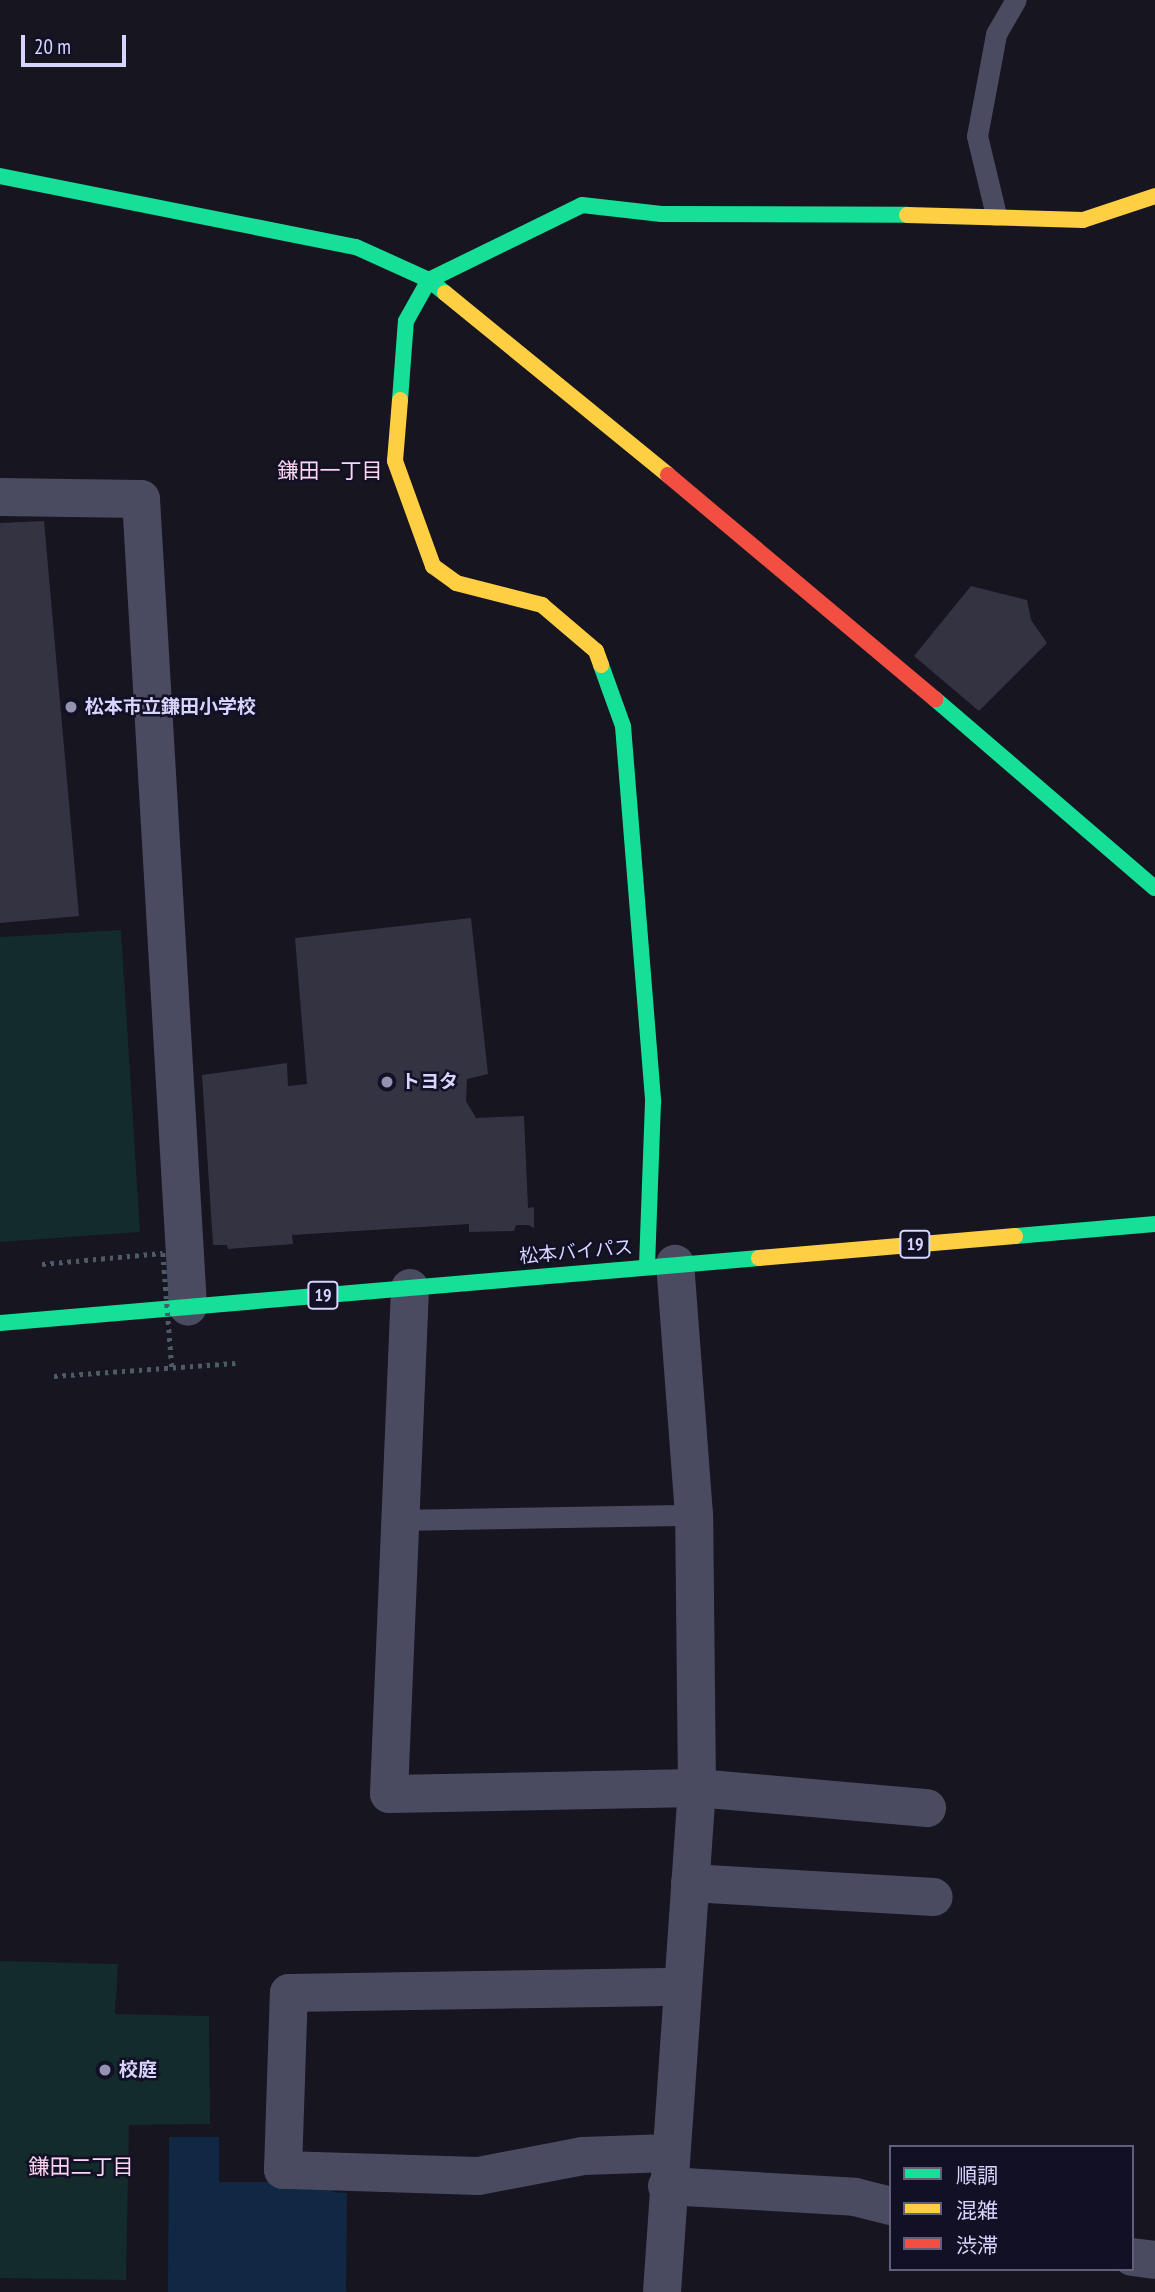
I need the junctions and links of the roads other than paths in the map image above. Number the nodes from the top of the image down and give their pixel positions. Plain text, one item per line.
1 (1016, 0) edge
2 (0, 176) edge
3 (1155, 196) edge
4 (996, 215) junction
5 (429, 280) junction
6 (0, 497) edge
7 (1155, 888) edge
8 (1155, 1224) edge
9 (661, 1265) junction
10 (410, 1288) junction
11 (188, 1307) junction
12 (0, 1323) edge
13 (694, 1515) junction
14 (398, 1520) junction
15 (697, 1787) junction
16 (927, 1808) dead end
17 (690, 1884) junction
18 (934, 1897) dead end
19 (682, 1987) junction
20 (668, 2170) junction
21 (889, 2206) edge
22 (1134, 2257) edge
23 (1155, 2260) edge
24 (662, 2292) edge

1 - 4 lane
2 - 5 main road
3 - 4 main road
4 - 5 main road
5 - 7 main road
5 - 9 main road
6 - 11 street
8 - 9 main road, 松本バイパス / 19
9 - 10 main road, 松本バイパス / 19
9 - 13 street
10 - 11 main road, 松本バイパス / 19
10 - 14 street
11 - 12 main road, 松本バイパス / 19
13 - 14 lane
13 - 15 street
14 - 15 street
15 - 16 street
15 - 17 street
17 - 18 street
17 - 19 street
19 - 20 street
19 - 20 street
20 - 21 street
20 - 24 street
22 - 23 street

